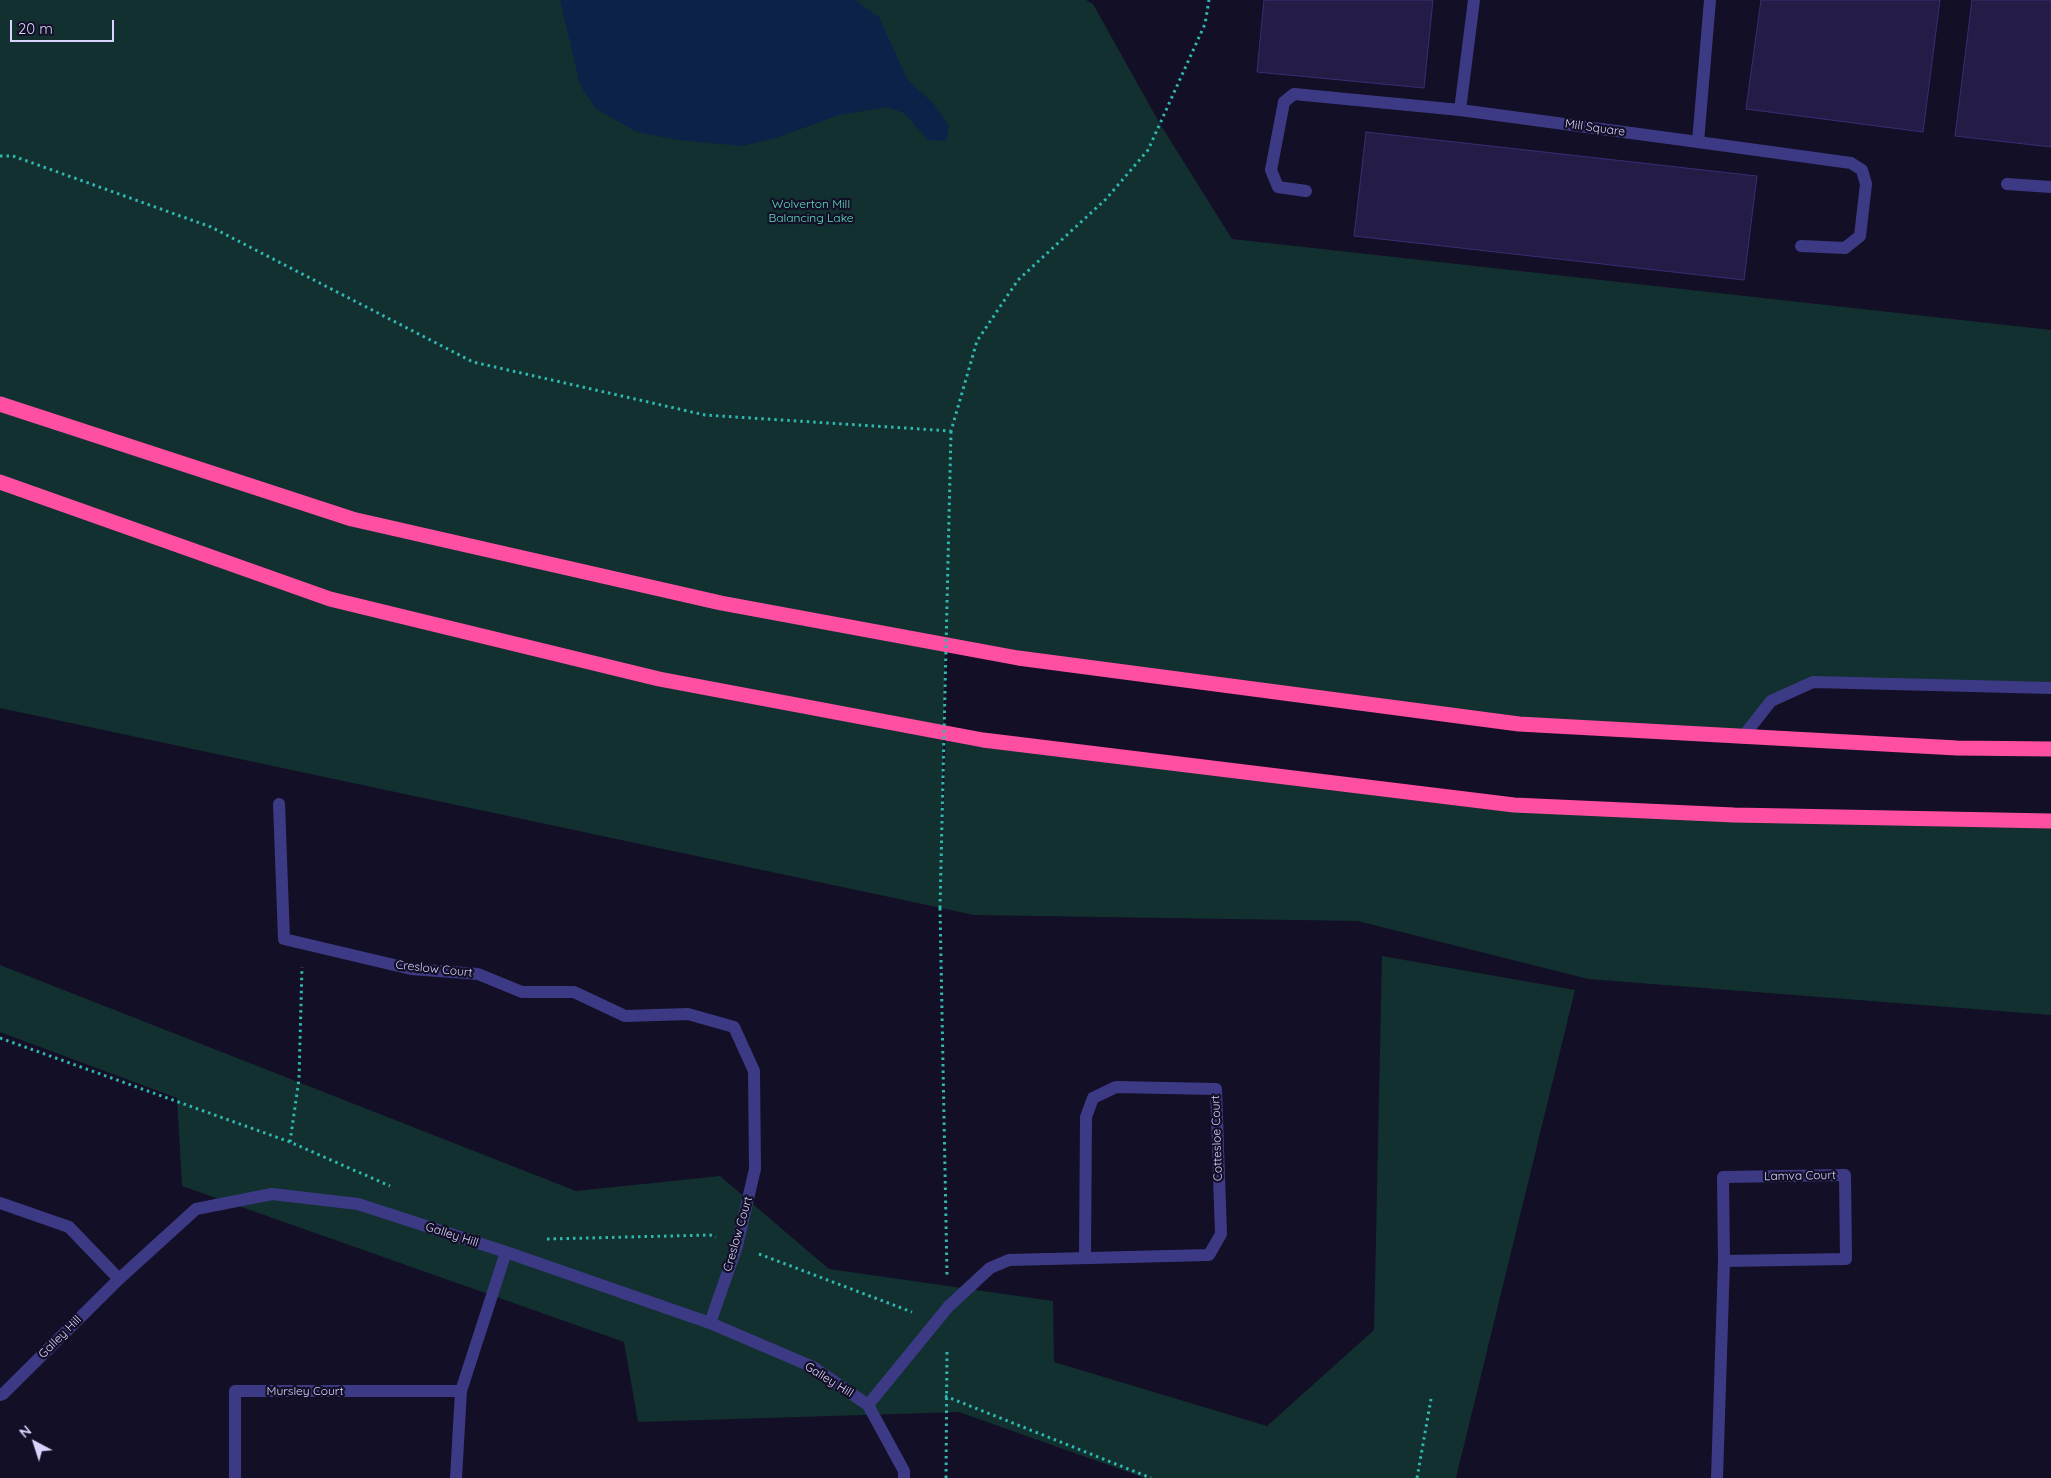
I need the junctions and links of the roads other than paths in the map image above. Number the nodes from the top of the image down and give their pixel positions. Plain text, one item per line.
1 (1474, 0) edge
2 (1710, 0) edge
3 (1460, 110) junction
4 (1698, 142) junction
5 (2007, 184) dead end
6 (2051, 187) edge
7 (1306, 192) dead end
8 (1801, 246) dead end
9 (0, 404) edge
10 (0, 482) edge
11 (2051, 688) edge
12 (1742, 738) junction
13 (2051, 749) edge
14 (279, 804) dead end
15 (2051, 822) edge
16 (0, 1203) edge
17 (506, 1252) junction
18 (1085, 1257) junction
19 (1724, 1261) junction
20 (119, 1279) junction
21 (710, 1323) junction
22 (461, 1391) junction
23 (0, 1395) edge
24 (868, 1405) junction
25 (235, 1478) edge
26 (456, 1478) edge
27 (904, 1478) edge
28 (1717, 1478) edge

1 - 3 street
2 - 4 street
3 - 4 street, Mill Square
3 - 7 street, Mill Square
4 - 8 street, Mill Square
5 - 6 street
9 - 12 highway
10 - 15 highway
11 - 12 street
12 - 13 highway
14 - 21 street, Creslow Court
16 - 20 street
17 - 20 street, Galley Hill
17 - 21 street, Galley Hill
17 - 22 street
18 - 18 street, Cottesloe Court
18 - 24 street, Cottesloe Court
19 - 19 street, Lamva Court
19 - 28 street, Lamva Court
20 - 23 street, Galley Hill
21 - 24 street, Galley Hill
22 - 25 street, Mursley Court
22 - 26 street
24 - 27 street, Galley Hill

